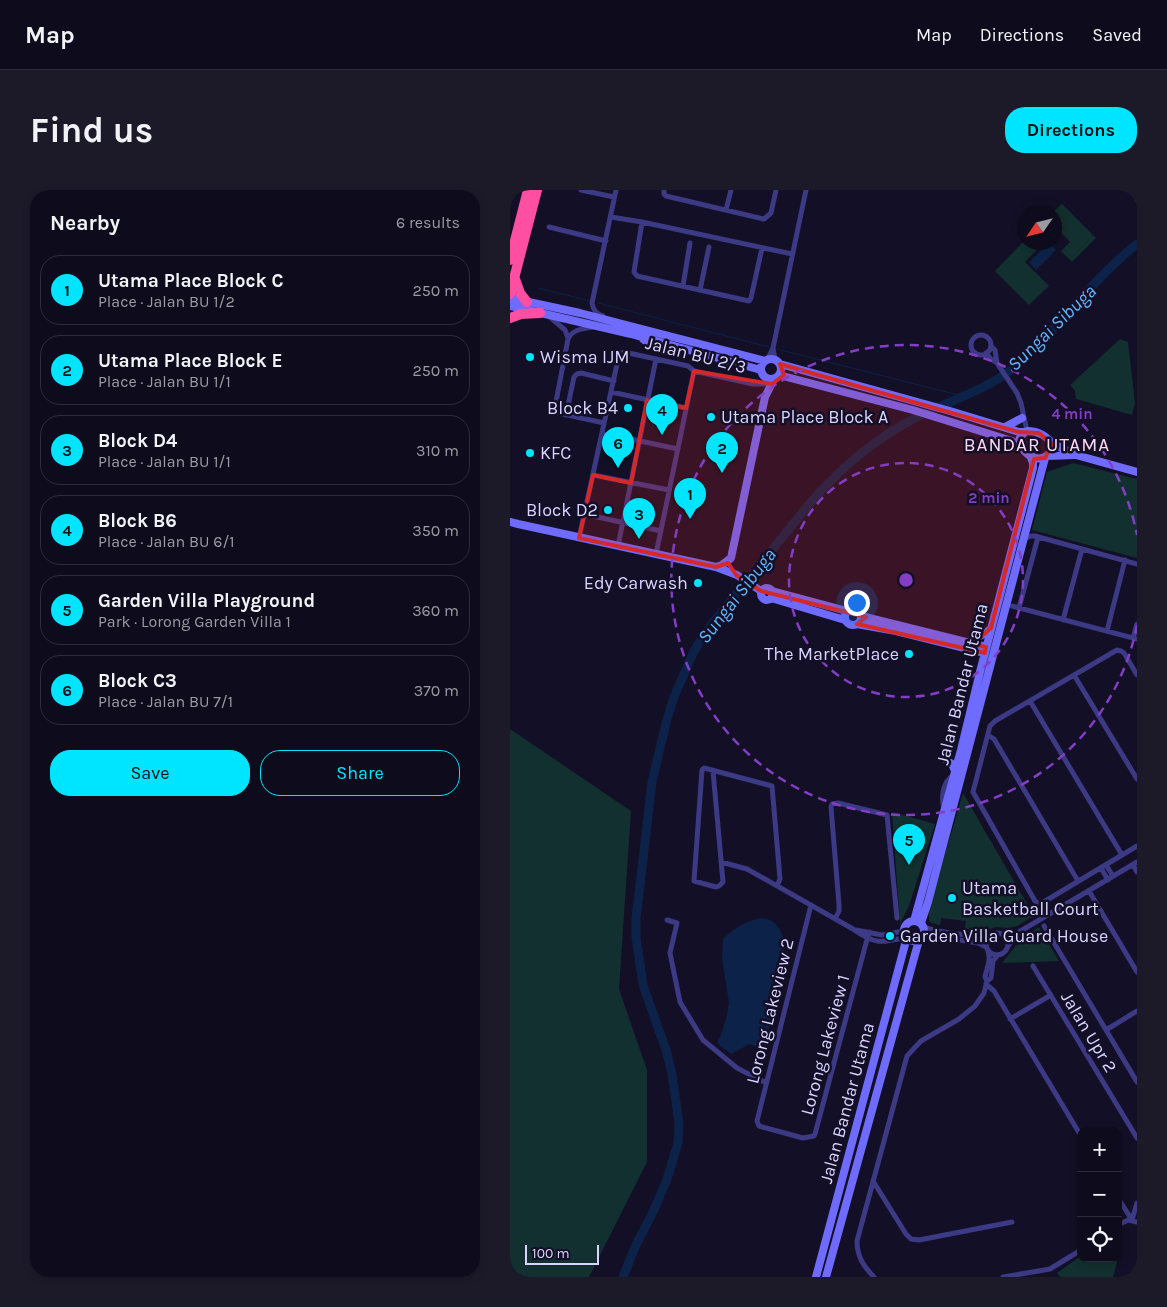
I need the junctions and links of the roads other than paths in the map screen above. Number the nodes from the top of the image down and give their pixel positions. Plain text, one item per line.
1 (528, 190) edge
2 (537, 190) edge
3 (581, 190) edge
4 (616, 190) edge
5 (664, 190) edge
6 (730, 190) edge
7 (776, 190) edge
8 (806, 190) edge
9 (614, 198) junction
10 (726, 210) junction
11 (611, 217) junction
12 (642, 222) junction
13 (549, 227) dead end
14 (606, 241) junction
15 (690, 244) dead end
16 (709, 247) dead end
17 (762, 248) junction
18 (792, 254) junction
19 (510, 260) edge
20 (514, 279) junction
21 (682, 286) junction
22 (700, 290) junction
23 (510, 294) edge
24 (510, 298) edge
25 (527, 302) junction
26 (592, 303) junction
27 (510, 306) edge
28 (580, 313) junction
29 (544, 314) junction
30 (510, 318) edge
31 (617, 322) junction
32 (597, 326) junction
33 (568, 339) junction
34 (991, 346) junction
35 (986, 354) junction
36 (656, 359) junction
37 (772, 361) junction
38 (998, 365) junction
39 (694, 371) junction
40 (763, 377) junction
41 (777, 377) junction
42 (614, 381) junction
43 (611, 392) junction
44 (765, 397) junction
45 (1018, 397) junction
46 (648, 400) junction
47 (686, 408) junction
48 (566, 415) junction
49 (1022, 418) junction
50 (604, 423) junction
51 (1005, 427) junction
52 (1026, 431) junction
53 (602, 433) junction
54 (639, 441) junction
55 (1050, 441) junction
56 (1020, 445) junction
57 (678, 449) junction
58 (1030, 455) junction
59 (1076, 455) junction
60 (1046, 457) junction
61 (1137, 472) edge
62 (593, 475) junction
63 (631, 483) junction
64 (669, 490) junction
65 (584, 514) junction
66 (510, 522) edge
67 (623, 522) junction
68 (661, 531) junction
69 (1038, 537) junction
70 (579, 538) junction
71 (1024, 539) junction
72 (618, 546) junction
73 (1082, 549) junction
74 (656, 554) junction
75 (730, 560) junction
76 (1125, 560) junction
77 (1137, 564) edge
78 (716, 567) junction
79 (735, 574) junction
80 (772, 594) junction
81 (1008, 598) junction
82 (1012, 606) junction
83 (1019, 608) junction
84 (847, 611) junction
85 (1005, 612) junction
86 (845, 620) junction
87 (859, 620) junction
88 (1063, 620) junction
89 (1137, 624) edge
90 (991, 628) junction
91 (1107, 631) junction
92 (1135, 638) edge
93 (970, 646) junction
94 (989, 650) junction
95 (980, 672) junction
96 (1074, 675) junction
97 (1137, 675) edge
98 (1030, 701) junction
99 (988, 735) junction
100 (968, 752) junction
101 (958, 759) junction
102 (946, 760) dead end
103 (713, 771) junction
104 (955, 773) junction
105 (1137, 779) edge
106 (1137, 846) edge
107 (1122, 855) junction
108 (721, 862) junction
109 (1135, 864) edge
110 (1103, 866) junction
111 (1137, 872) edge
112 (1110, 878) junction
113 (1078, 881) junction
114 (777, 886) junction
115 (1089, 891) junction
116 (811, 905) junction
117 (897, 918) dead end
118 (835, 919) junction
119 (667, 920) dead end
120 (1044, 926) dead end
121 (853, 929) junction
122 (920, 929) junction
123 (869, 932) junction
124 (1019, 932) junction
125 (1000, 933) junction
126 (906, 934) junction
127 (989, 936) junction
128 (867, 939) junction
129 (1008, 946) junction
130 (987, 949) junction
131 (998, 955) junction
132 (990, 965) junction
133 (1033, 966) dead end
134 (1137, 972) edge
135 (987, 982) junction
136 (1051, 995) junction
137 (1137, 1011) edge
138 (1010, 1019) junction
139 (1106, 1030) junction
140 (767, 1082) junction
141 (1137, 1082) edge
142 (757, 1124) joint
143 (1077, 1129) edge
144 (1137, 1138) edge
145 (874, 1181) junction
146 (1137, 1203) edge
147 (1122, 1204) edge
148 (1134, 1221) edge
149 (1012, 1222) dead end
150 (1077, 1252) edge
151 (816, 1277) edge
152 (826, 1277) edge
153 (874, 1277) edge
154 (1003, 1277) edge

1 - 19 highway
2 - 20 highway
3 - 9 street
4 - 9 street
5 - 10 street
6 - 10 street
7 - 10 street
8 - 18 street
9 - 11 street
11 - 12 street
11 - 14 street
12 - 17 street
12 - 21 street
13 - 14 street
14 - 26 street
15 - 21 street
16 - 22 street
17 - 18 street
17 - 22 street
18 - 37 street
20 - 23 highway
20 - 25 highway
21 - 22 street
24 - 25 street
25 - 28 street
26 - 28 street
26 - 31 street
27 - 29 street
28 - 31 street
29 - 30 highway
29 - 32 street
29 - 33 street
31 - 37 street
32 - 33 street
32 - 40 street
33 - 48 street
34 - 35 street
34 - 35 street
34 - 38 street
35 - 38 street
36 - 39 street, Jalan BU 2/3
36 - 42 street, Jalan BU 2/3
36 - 46 street
37 - 40 street
37 - 41 street
37 - 51 street
38 - 45 street
39 - 40 street, Jalan BU 2/3
39 - 47 street
40 - 41 street
40 - 44 street
41 - 44 street
41 - 56 street
42 - 43 street
42 - 48 street
43 - 46 street
43 - 50 street
44 - 75 street
45 - 49 street
45 - 52 street
46 - 47 street
46 - 54 street
47 - 57 street
48 - 50 street
49 - 51 street
49 - 52 street
50 - 53 street
51 - 52 street
52 - 55 street
52 - 56 street
53 - 54 street
53 - 62 street
54 - 57 street
54 - 63 street
55 - 59 street
55 - 60 street
56 - 58 street
57 - 64 street
58 - 60 street
58 - 90 street, Jalan Bandar Utama
59 - 60 street
59 - 61 street
60 - 71 street, Jalan Bandar Utama
62 - 63 street
62 - 65 street
63 - 64 street
63 - 67 street
64 - 68 street
65 - 67 street
65 - 70 street
66 - 70 street
67 - 68 street
67 - 72 street
68 - 74 street
69 - 71 street
69 - 73 street
69 - 83 street
70 - 72 street
71 - 81 street, Jalan Bandar Utama
72 - 74 street
73 - 76 street
73 - 88 street
74 - 78 street
75 - 78 street
75 - 79 street
76 - 77 street
76 - 91 street
78 - 79 street
79 - 80 street
80 - 84 street
80 - 86 street
81 - 82 street
81 - 85 street, Jalan Bandar Utama
82 - 83 street
82 - 85 street
83 - 88 street
84 - 86 street
84 - 87 street
85 - 94 street, Jalan Bandar Utama
86 - 87 street
87 - 93 street
87 - 93 street
88 - 91 street
89 - 92 street
90 - 93 street
90 - 94 street, Jalan Bandar Utama
91 - 92 street
93 - 94 street
93 - 95 street
94 - 95 street, Jalan Bandar Utama
94 - 100 street
95 - 101 street, Jalan Bandar Utama
96 - 97 street
96 - 98 street
96 - 105 street
98 - 99 street
98 - 107 street
99 - 113 street
99 - 113 street
100 - 101 street
100 - 122 street
101 - 104 street, Jalan Bandar Utama
102 - 104 street
103 - 108 street
103 - 108 street
103 - 114 street
104 - 122 street, Jalan Bandar Utama
106 - 107 street
107 - 110 street
108 - 114 street
109 - 111 street
109 - 112 street
110 - 112 street
110 - 113 street
112 - 115 street
114 - 116 street
115 - 124 street
115 - 134 street
116 - 118 street
116 - 140 street, Lorong Lakeview 2
117 - 118 street
118 - 121 street
119 - 140 street
120 - 139 street
121 - 123 street
121 - 128 street
122 - 126 street
122 - 126 street, Jalan Bandar Utama
122 - 127 street
122 - 130 street
122 - 152 street, Jalan Bandar Utama
123 - 126 street
123 - 128 street, Lorong Lakeview 1
124 - 125 street
124 - 129 street
125 - 127 street
125 - 129 street
126 - 128 street
126 - 151 street, Jalan Bandar Utama
127 - 130 street
128 - 142 street, Lorong Lakeview 1
129 - 131 street
130 - 131 street
130 - 132 street
131 - 132 street
132 - 135 street
133 - 136 street, Jalan Upr 2
135 - 138 street
135 - 145 street
136 - 138 street
136 - 144 street, Jalan Upr 2
137 - 139 street
138 - 143 street
139 - 141 street
140 - 142 street, Lorong Lakeview 2
145 - 149 street
145 - 153 street
146 - 148 street
147 - 148 street
150 - 154 street

